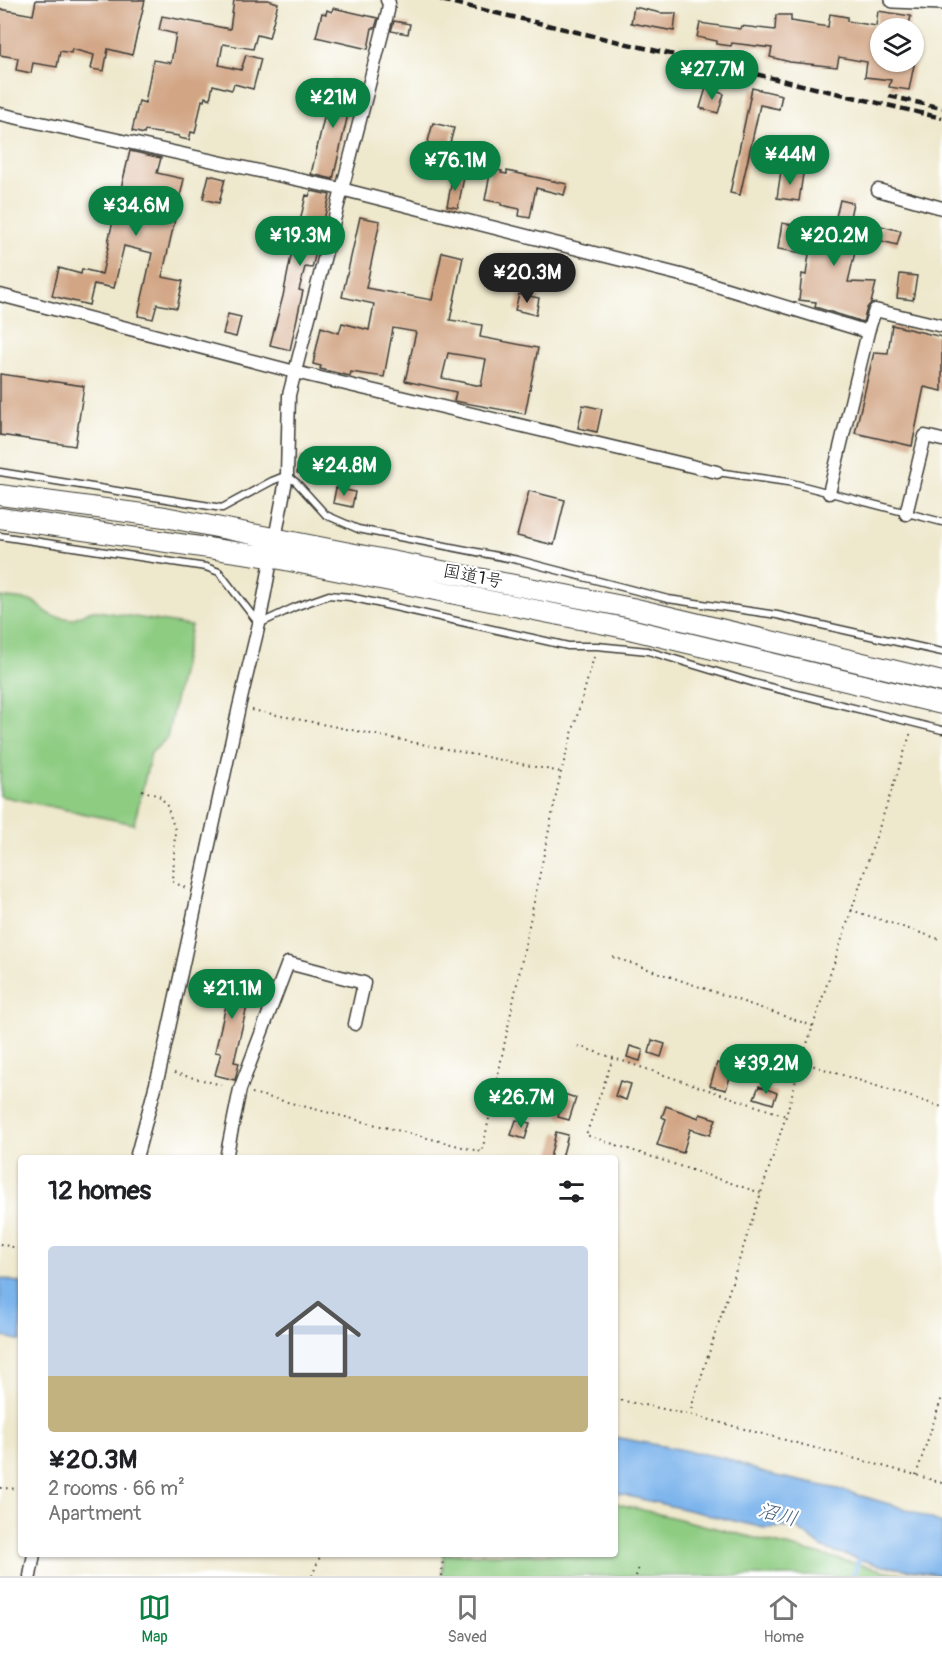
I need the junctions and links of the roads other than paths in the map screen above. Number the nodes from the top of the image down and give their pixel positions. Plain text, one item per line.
1 (387, 0) edge
2 (893, 0) edge
3 (942, 2) edge
4 (0, 114) edge
5 (341, 189) junction
6 (878, 190) dead end
7 (942, 208) edge
8 (0, 295) edge
9 (942, 326) edge
10 (868, 332) junction
11 (295, 372) junction
12 (942, 440) edge
13 (0, 472) edge
14 (717, 472) joint
15 (287, 475) junction
16 (829, 493) junction
17 (0, 495) edge
18 (906, 514) junction
19 (0, 518) edge
20 (942, 522) edge
21 (0, 536) edge
22 (276, 537) junction
23 (270, 557) junction
24 (259, 624) junction
25 (942, 652) edge
26 (942, 682) edge
27 (942, 704) edge
28 (942, 730) edge
29 (356, 1024) dead end
30 (137, 1155) edge
31 (227, 1155) edge
32 (33, 1557) edge
33 (30, 1576) edge

1 - 5 street
2 - 3 street
4 - 5 street
5 - 10 street
5 - 11 street
6 - 7 street
8 - 11 street
9 - 10 street
10 - 16 street
11 - 14 street
11 - 15 street
12 - 18 street
13 - 15 lane
14 - 16 lane
15 - 22 street
15 - 25 lane
16 - 18 lane
17 - 22 highway, 国道1号
18 - 20 lane
19 - 23 highway, 国道1号
21 - 24 lane
22 - 23 street
22 - 26 highway, 国道1号
23 - 24 street
23 - 27 highway, 国道1号
24 - 28 lane
24 - 30 street
29 - 31 street
32 - 33 street

